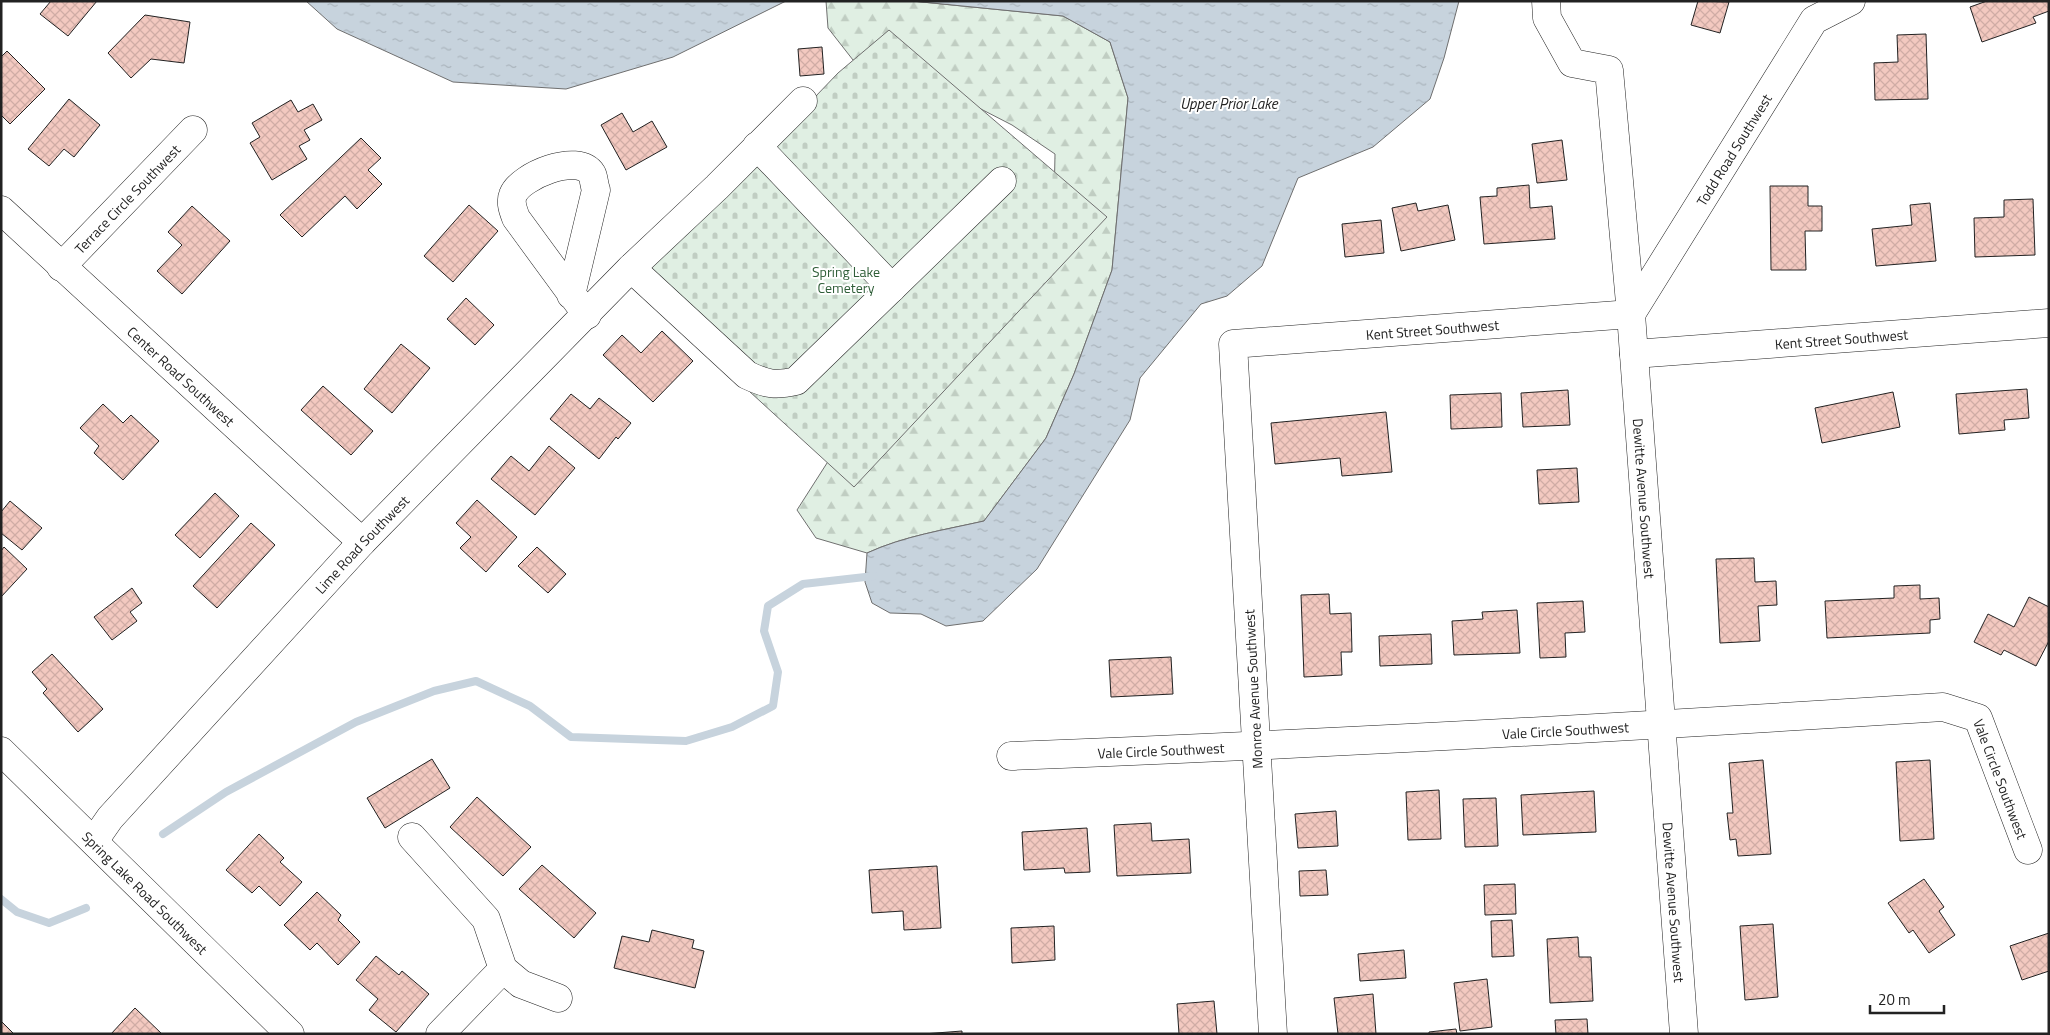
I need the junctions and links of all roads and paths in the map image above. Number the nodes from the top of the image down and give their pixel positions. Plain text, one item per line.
1 (1546, 1) edge
2 (1851, 1) edge
3 (803, 100) dead end
4 (193, 130) dead end
5 (757, 146) junction
6 (1002, 181) dead end
7 (1, 210) edge
8 (637, 264) junction
9 (61, 267) junction
10 (892, 288) junction
11 (1631, 314) junction
12 (2049, 323) edge
13 (1233, 344) joint
14 (1634, 354) junction
15 (362, 542) junction
16 (1660, 725) junction
17 (1256, 746) junction
18 (1, 751) edge
19 (1011, 756) dead end
20 (412, 837) dead end
21 (94, 841) junction
22 (2028, 850) dead end
23 (504, 969) junction
24 (558, 998) dead end
25 (290, 1034) edge
26 (440, 1034) edge
27 (1273, 1034) edge
28 (1684, 1034) edge

1 - 11 street, Dewitte Avenue Southwest
2 - 11 street, Todd Road Southwest
3 - 5 street, Lime Road Southwest
4 - 9 street, Terrace Circle Southwest
5 - 8 street, Lime Road Southwest
5 - 10 street
6 - 10 street
7 - 9 street, Center Road Southwest
8 - 10 street
8 - 15 street, Lime Road Southwest
9 - 15 street, Center Road Southwest
11 - 13 street, Kent Street Southwest
11 - 14 street, Dewitte Avenue Southwest
12 - 14 street, Kent Street Southwest
13 - 17 street, Monroe Avenue Southwest
14 - 16 street, Dewitte Avenue Southwest
15 - 21 street, Lime Road Southwest
16 - 17 street, Vale Circle Southwest
16 - 22 street, Vale Circle Southwest
16 - 28 street, Dewitte Avenue Southwest
17 - 19 street, Vale Circle Southwest
17 - 27 street, Monroe Avenue Southwest
18 - 21 street, Spring Lake Road Southwest
20 - 23 street
21 - 25 street, Spring Lake Road Southwest
23 - 24 street
23 - 26 street

